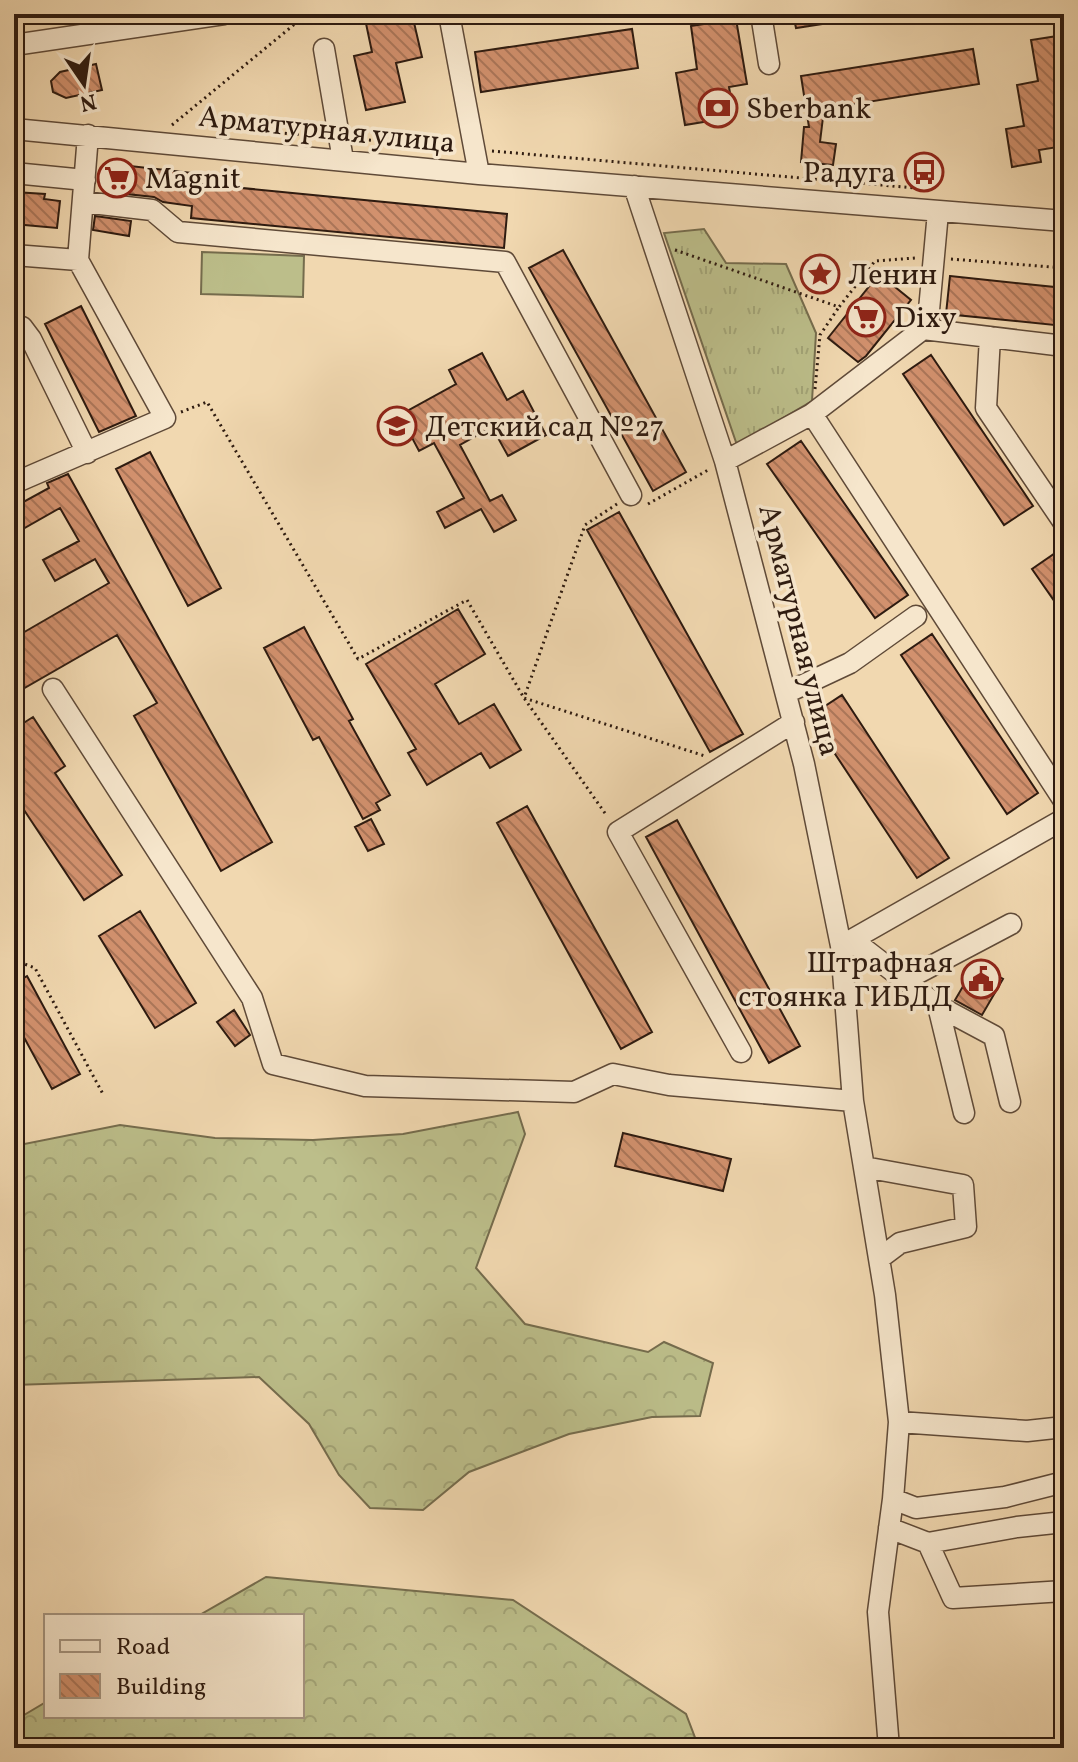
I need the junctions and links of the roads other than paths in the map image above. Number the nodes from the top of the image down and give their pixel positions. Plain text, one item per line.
1 (224, 14) edge
2 (449, 14) edge
3 (761, 14) edge
4 (14, 45) edge
5 (324, 49) dead end
6 (769, 64) dead end
7 (14, 129) edge
8 (88, 135) junction
9 (343, 160) junction
10 (14, 173) edge
11 (479, 174) junction
12 (85, 180) junction
13 (634, 186) junction
14 (83, 202) junction
15 (938, 212) junction
16 (1064, 221) edge
17 (14, 255) edge
18 (78, 260) junction
19 (14, 324) edge
20 (923, 329) junction
21 (990, 337) junction
22 (1064, 346) edge
23 (812, 414) junction
24 (87, 453) junction
25 (725, 461) junction
26 (16, 475) edge
27 (631, 495) road end
28 (1064, 523) edge
29 (916, 616) dead end
30 (53, 689) dead end
31 (786, 693) junction
32 (794, 722) junction
33 (1064, 801) edge
34 (1064, 819) edge
35 (1011, 924) dead end
36 (841, 946) junction
37 (905, 980) junction
38 (938, 1006) junction
39 (741, 1052) dead end
40 (853, 1101) junction
41 (1010, 1102) dead end
42 (964, 1113) dead end
43 (864, 1167) junction
44 (880, 1258) junction
45 (899, 1422) junction
46 (1064, 1427) edge
47 (1064, 1482) edge
48 (893, 1499) junction
49 (1064, 1522) edge
50 (889, 1528) junction
51 (928, 1543) junction
52 (1064, 1591) edge
53 (889, 1748) edge

1 - 4 street
2 - 11 street
3 - 6 street
5 - 9 street
7 - 8 street, Арматурная улица
8 - 9 street, Арматурная улица
8 - 12 street
9 - 11 street, Арматурная улица
10 - 12 street
11 - 13 street, Арматурная улица
12 - 14 street
13 - 15 street, Арматурная улица
13 - 25 street, Арматурная улица
14 - 18 street
14 - 27 street
15 - 16 street, Арматурная улица
15 - 20 street
17 - 18 street
18 - 24 street
19 - 24 street
20 - 21 street
20 - 23 street
21 - 22 street
21 - 28 street
23 - 25 street
23 - 33 street
24 - 26 street
25 - 31 street, Арматурная улица
29 - 31 street
30 - 40 street
31 - 32 street, Арматурная улица
32 - 36 street, Арматурная улица
32 - 39 street
34 - 36 street
35 - 37 street
36 - 37 street
36 - 40 street, Арматурная улица
37 - 38 street
38 - 41 street
38 - 42 street
40 - 43 street, Арматурная улица
43 - 44 street, Арматурная улица
43 - 44 street
44 - 45 street, Арматурная улица
45 - 46 street
45 - 48 street, Арматурная улица
47 - 48 street
48 - 50 street, Арматурная улица
49 - 51 street
50 - 51 street
50 - 53 street, Арматурная улица
51 - 52 street

